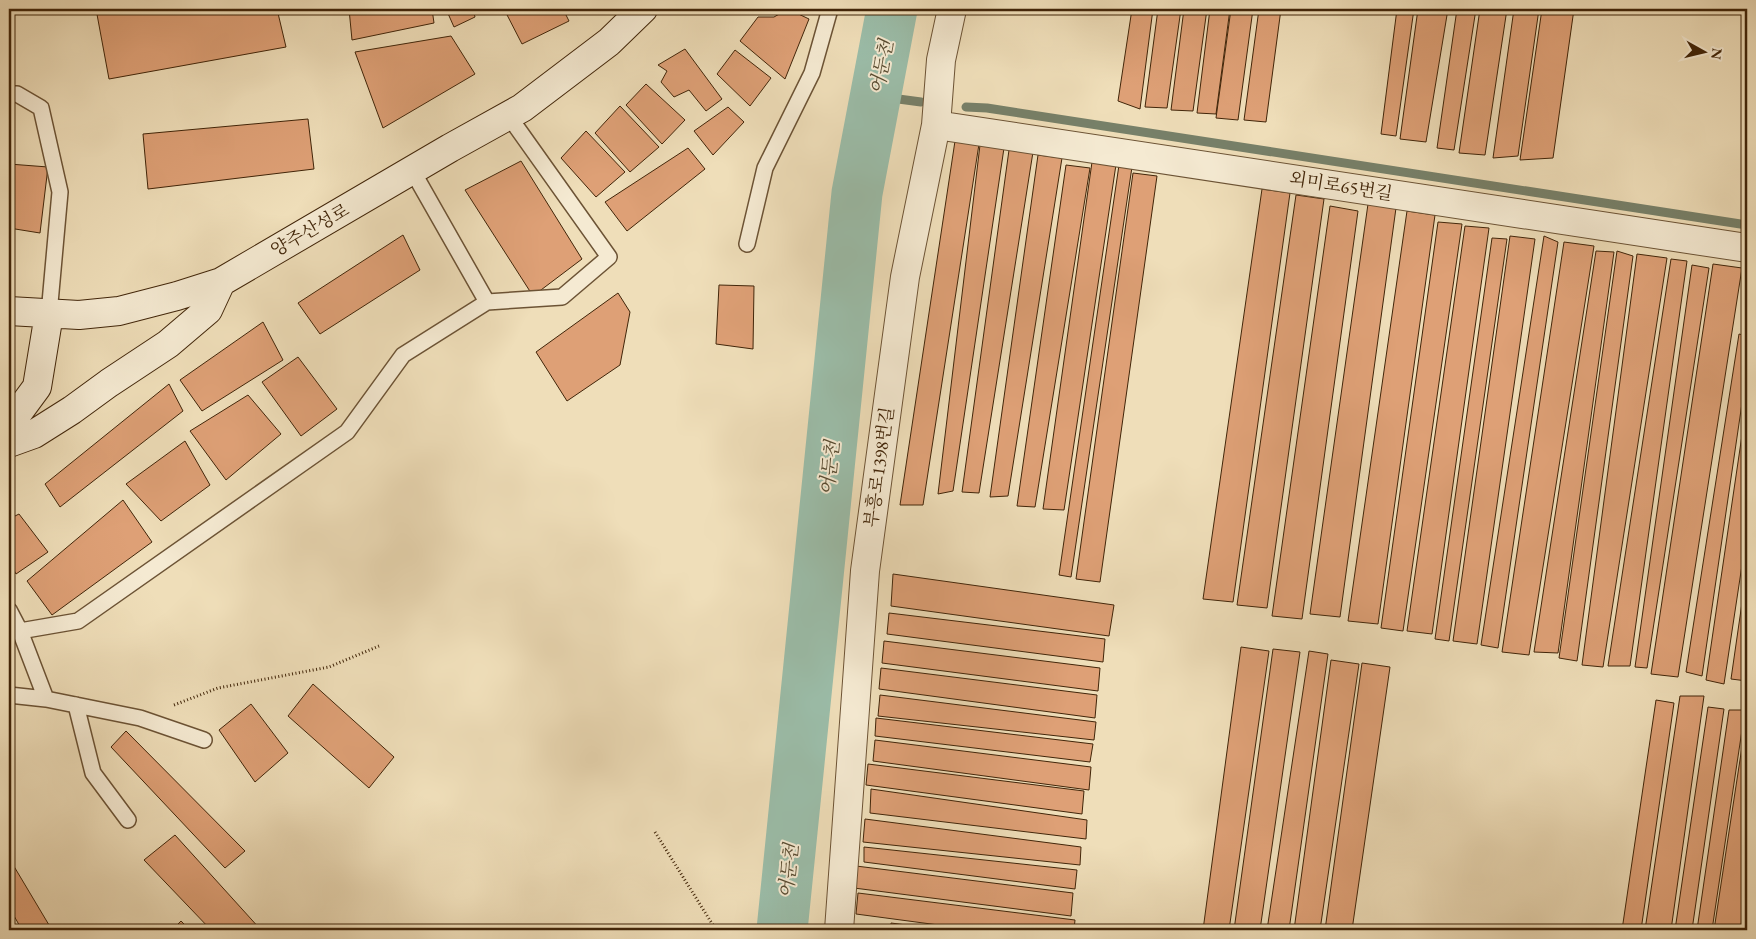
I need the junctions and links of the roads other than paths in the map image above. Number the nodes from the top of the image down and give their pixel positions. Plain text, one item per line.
1 (642, 9) edge
2 (830, 9) edge
3 (952, 9) edge
4 (9, 94) edge
5 (508, 115) junction
6 (936, 125) junction
7 (412, 170) junction
8 (747, 244) dead end
9 (1747, 248) edge
10 (222, 282) junction
11 (487, 302) junction
12 (9, 311) edge
13 (49, 314) junction
14 (9, 426) edge
15 (9, 442) edge
16 (9, 610) edge
17 (20, 631) junction
18 (9, 695) edge
19 (46, 698) junction
20 (76, 705) junction
21 (204, 740) dead end
22 (128, 820) dead end
23 (839, 930) edge

1 - 5 street, 양주산성로
2 - 8 lane
3 - 6 street, 부흥로1398번길
4 - 13 lane
5 - 7 street, 양주산성로
5 - 11 lane
6 - 9 street, 외미로65번길
6 - 23 street, 부흥로1398번길
7 - 10 street, 양주산성로
7 - 11 lane
10 - 13 street, 양주산성로
10 - 15 street
11 - 17 lane
12 - 13 street, 양주산성로
13 - 14 street
16 - 17 lane
17 - 19 lane
18 - 19 lane
19 - 20 lane
20 - 21 lane
20 - 22 lane

